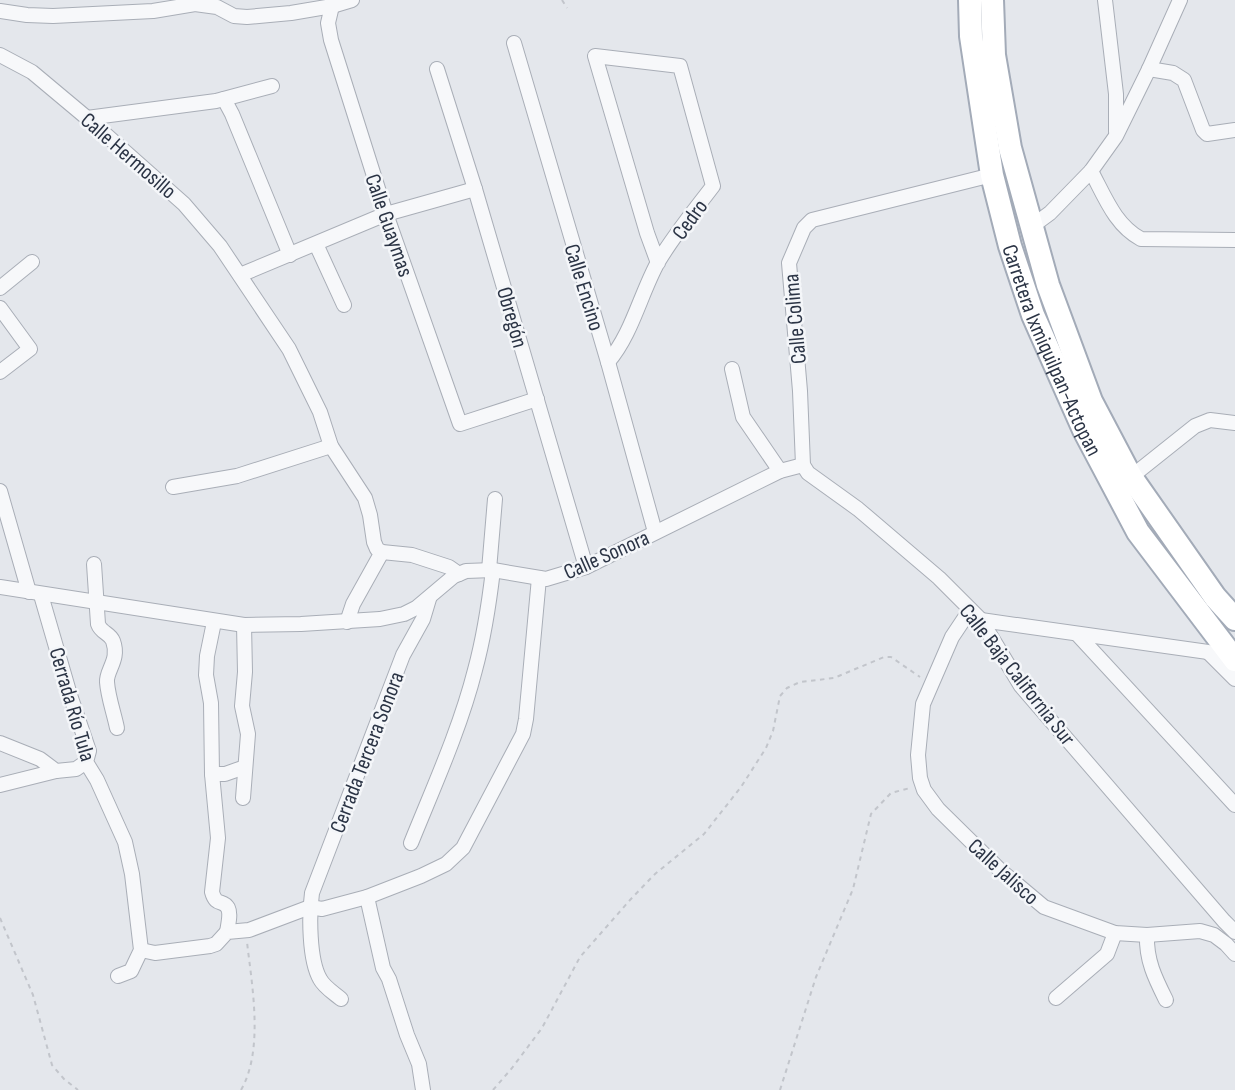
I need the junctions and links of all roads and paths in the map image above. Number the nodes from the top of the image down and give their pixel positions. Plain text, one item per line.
1 (352, 0) edge
2 (561, 0) edge
3 (970, 0) edge
4 (992, 0) edge
5 (1105, 0) edge
6 (1180, 0) edge
7 (332, 3) edge
8 (316, 4) edge
9 (153, 5) edge
10 (567, 8) dead end
11 (0, 11) edge
12 (328, 23) junction
13 (514, 43) dead end
14 (0, 55) edge
15 (437, 69) dead end
16 (1149, 69) junction
17 (272, 86) dead end
18 (224, 99) junction
19 (87, 118) junction
20 (1235, 130) edge
21 (1116, 136) junction
22 (1091, 171) junction
23 (992, 175) junction
24 (475, 189) junction
25 (386, 214) junction
26 (1031, 227) junction
27 (1235, 240) edge
28 (316, 244) junction
29 (290, 255) junction
30 (32, 262) dead end
31 (658, 263) junction
32 (240, 275) junction
33 (0, 288) edge
34 (344, 305) dead end
35 (0, 308) edge
36 (608, 362) junction
37 (732, 369) dead end
38 (0, 372) edge
39 (537, 399) junction
40 (1235, 423) edge
41 (331, 446) junction
42 (803, 465) junction
43 (780, 471) junction
44 (1131, 477) junction
45 (173, 487) dead end
46 (0, 491) edge
47 (495, 499) dead end
48 (656, 532) junction
49 (380, 550) junction
50 (94, 564) dead end
51 (586, 567) junction
52 (491, 570) junction
53 (459, 574) junction
54 (538, 578) junction
55 (0, 587) edge
56 (35, 593) junction
57 (429, 599) junction
58 (98, 602) junction
59 (970, 609) junction
60 (1235, 619) edge
61 (981, 620) junction
62 (214, 622) junction
63 (347, 622) junction
64 (244, 625) junction
65 (1078, 635) junction
66 (1208, 652) junction
67 (1235, 660) edge
68 (1235, 680) edge
69 (932, 687) junction
70 (117, 728) dead end
71 (0, 743) edge
72 (87, 762) junction
73 (245, 767) junction
74 (56, 771) junction
75 (212, 774) junction
76 (0, 785) edge
77 (924, 790) junction
78 (243, 798) dead end
79 (1235, 805) edge
80 (411, 843) dead end
81 (367, 897) junction
82 (310, 908) junction
83 (0, 918) edge
84 (249, 930) junction
85 (227, 932) junction
86 (1235, 932) edge
87 (1115, 933) junction
88 (1147, 935) junction
89 (141, 950) junction
90 (1235, 954) edge
91 (118, 976) dead end
92 (1056, 998) dead end
93 (341, 999) dead end
94 (1166, 1000) dead end
95 (78, 1090) edge
96 (241, 1090) edge
97 (423, 1090) edge
98 (493, 1090) edge
99 (780, 1090) edge

1 - 7 street
2 - 10 path
3 - 23 main road, Carretera Ixmiquilpan-Actopan
4 - 26 main road
5 - 21 street
6 - 16 street
7 - 8 street
7 - 12 street, Calle Guaymas
8 - 9 street
8 - 12 street, Calle Guaymas
9 - 11 street
12 - 25 street, Calle Guaymas
13 - 36 street, Calle Encino
14 - 19 street, Calle Hermosillo
15 - 24 street, Obregón
16 - 20 street
16 - 21 street
17 - 18 street
18 - 19 street
18 - 29 street
19 - 32 street, Calle Hermosillo
21 - 22 street
22 - 26 street
22 - 27 street
23 - 42 street, Calle Colima
23 - 67 main road, Carretera Ixmiquilpan-Actopan
24 - 25 street
24 - 39 street, Obregón
25 - 28 street
25 - 39 street, Calle Guaymas
26 - 44 main road
28 - 29 street
28 - 34 street
29 - 32 street
30 - 33 street
31 - 31 street, Cedro
31 - 36 street, Cedro
32 - 41 street, Calle Hermosillo
35 - 38 street
36 - 48 street, Calle Encino
37 - 43 street
39 - 51 street, Obregón
40 - 44 street
41 - 45 street
41 - 49 street, Calle Hermosillo
42 - 43 street, Calle Sonora
42 - 59 street, Calle Baja California Sur
43 - 48 street, Calle Sonora
44 - 60 main road
46 - 56 street, Cerrada Río Tula
47 - 52 street
48 - 51 street, Calle Sonora
49 - 53 street
49 - 63 street
50 - 58 street
51 - 54 street, Calle Sonora
52 - 53 street, Calle Sonora
52 - 54 street, Calle Sonora
52 - 80 street
53 - 57 street
54 - 81 street
55 - 56 street
56 - 58 street
56 - 72 street, Cerrada Río Tula
57 - 63 street
57 - 82 street, Cerrada Tercera Sonora
58 - 62 street
58 - 70 street
59 - 61 street, Calle Baja California Sur
59 - 69 street
61 - 65 street
61 - 86 street, Calle Baja California Sur
62 - 64 street
62 - 75 street
63 - 64 street
64 - 73 street
65 - 66 street
65 - 79 street
66 - 67 street
66 - 68 street
69 - 77 street
69 - 98 path
71 - 74 street
72 - 74 street
72 - 89 street, Cerrada Río Tula
73 - 75 street
73 - 78 street
74 - 76 street
75 - 85 street
77 - 87 street, Calle Jalisco
77 - 99 path
81 - 82 street
81 - 97 street
82 - 84 street
82 - 93 street, Cerrada Tercera Sonora
83 - 95 path
84 - 85 street
84 - 96 path
85 - 89 street
87 - 88 street, Calle Jalisco
87 - 92 street
88 - 90 street, Calle Jalisco
88 - 94 street
89 - 91 street

